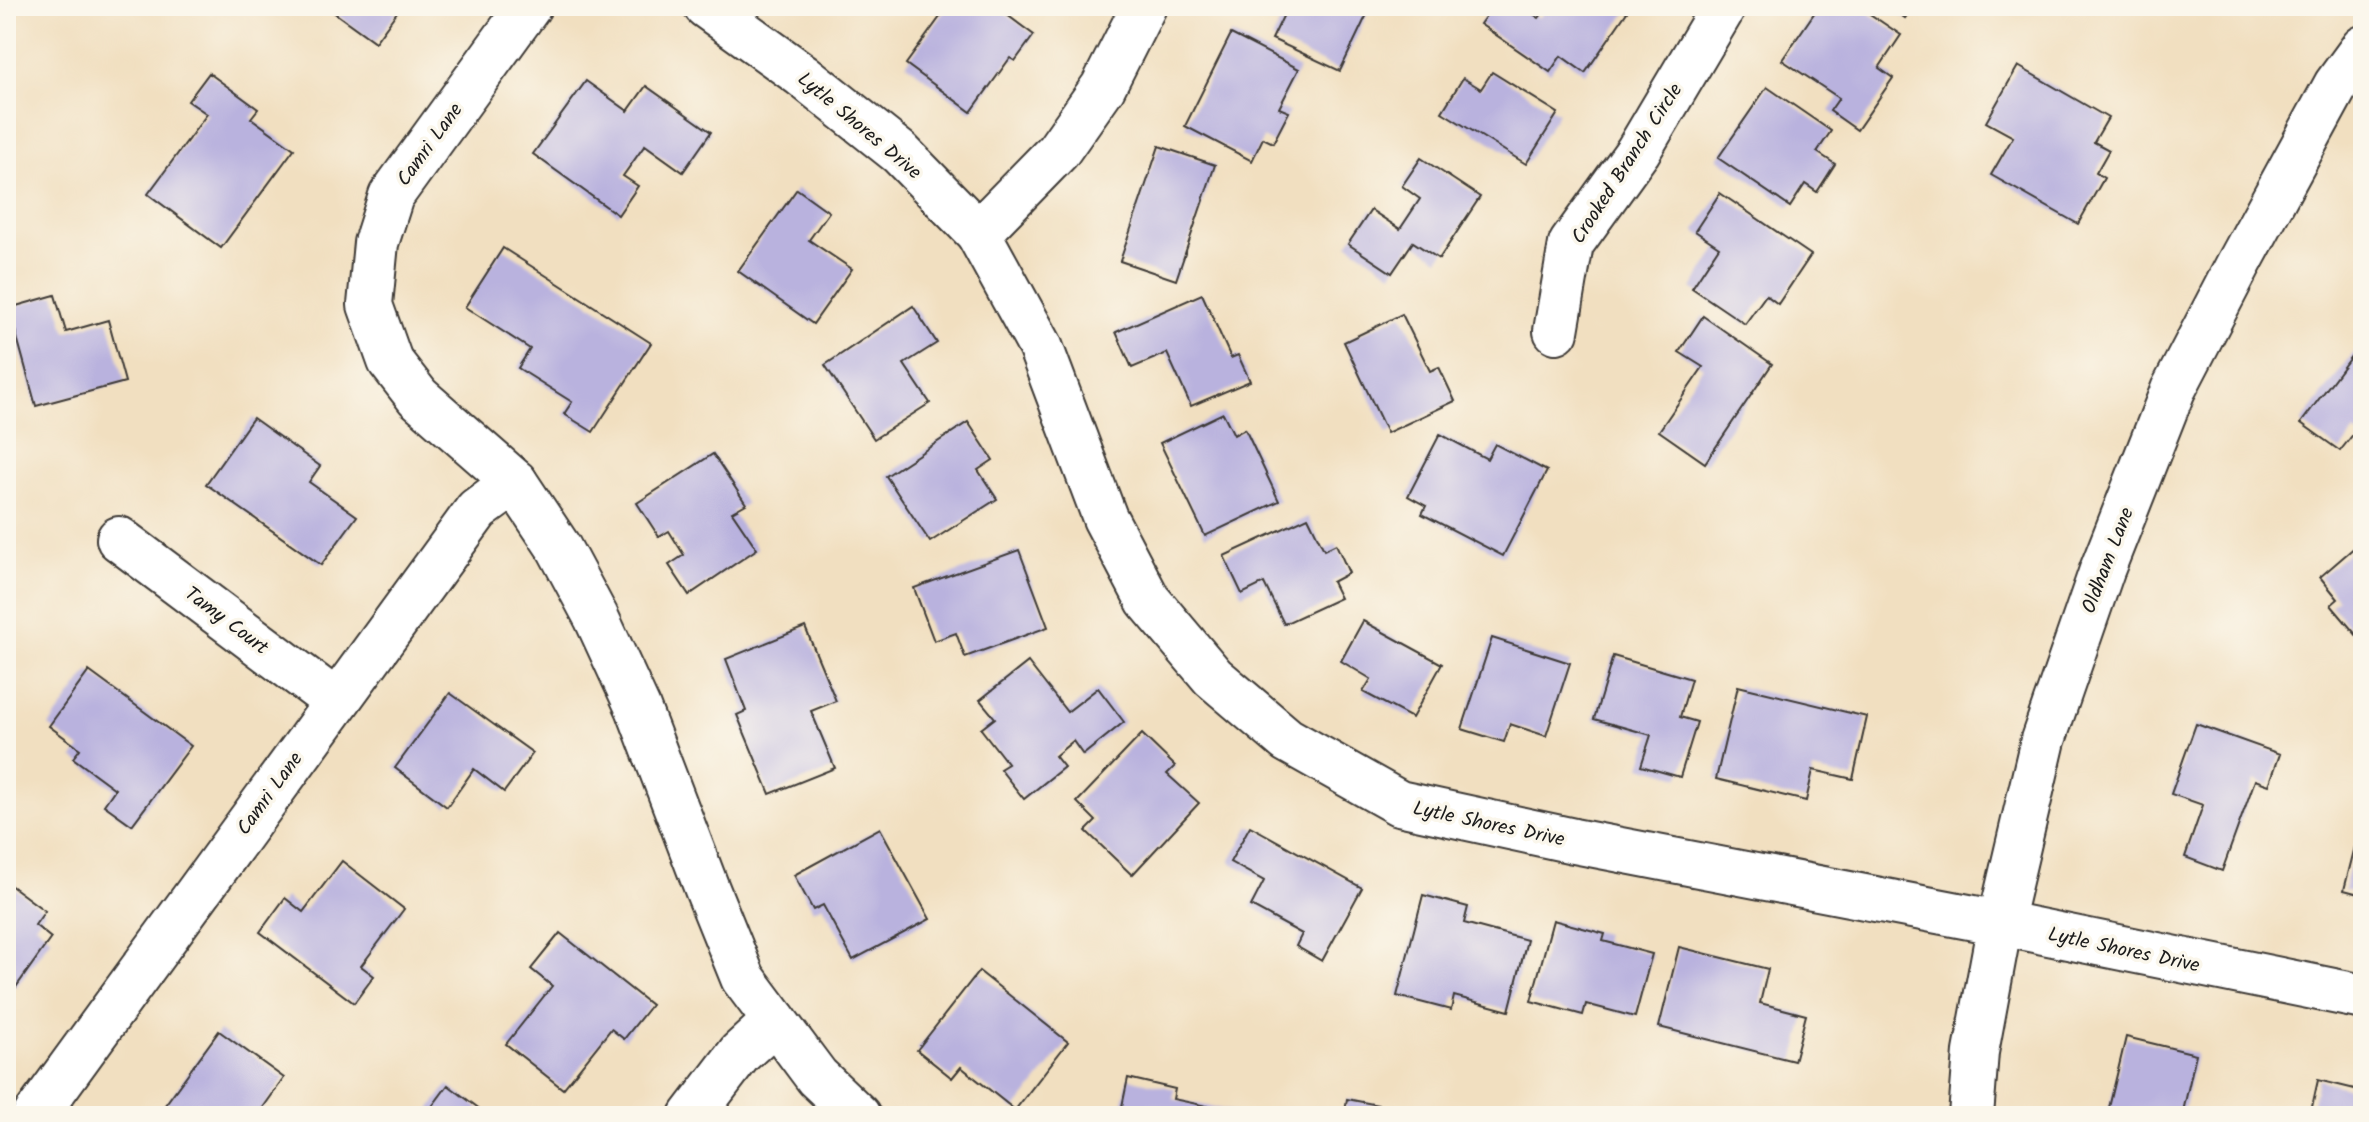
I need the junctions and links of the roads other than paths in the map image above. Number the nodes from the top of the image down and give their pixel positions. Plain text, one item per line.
1 (529, 6) edge
2 (706, 6) edge
3 (1144, 6) edge
4 (1724, 6) edge
5 (2363, 48) edge
6 (978, 233) junction
7 (1556, 331) dead end
8 (515, 482) junction
9 (119, 539) dead end
10 (335, 701) junction
11 (2000, 923) junction
12 (2363, 997) edge
13 (775, 1021) junction
14 (35, 1116) edge
15 (692, 1116) edge
16 (858, 1116) edge
17 (1971, 1116) edge

1 - 8 street, Camri Lane
2 - 6 street, Lytle Shores Drive
3 - 6 street
4 - 7 street, Crooked Branch Circle
5 - 11 street, Oldham Lane
6 - 11 street, Lytle Shores Drive
8 - 10 street, Camri Lane
8 - 13 street, Camri Lane
9 - 10 street, Tamy Court
10 - 14 street, Camri Lane
11 - 12 street, Lytle Shores Drive
11 - 17 street, Oldham Lane
13 - 15 street
13 - 16 street, Camri Lane

